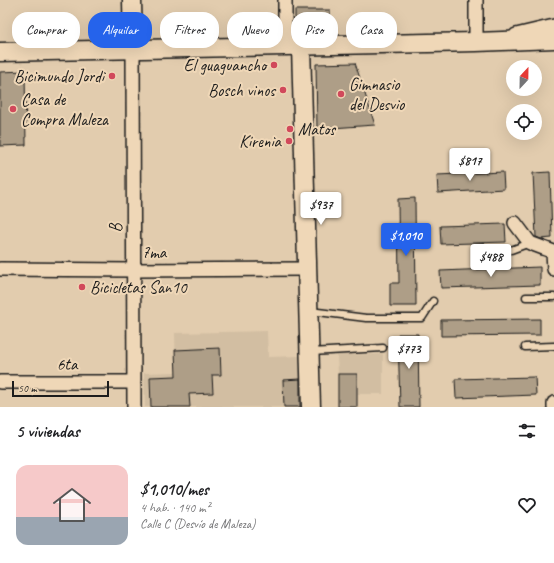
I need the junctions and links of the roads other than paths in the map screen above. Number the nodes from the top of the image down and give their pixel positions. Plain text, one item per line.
1 (132, 0) edge
2 (285, 0) edge
3 (476, 0) edge
4 (554, 26) edge
5 (291, 34) edge
6 (554, 39) edge
7 (485, 42) junction
8 (338, 45) edge
9 (291, 46) edge
10 (293, 48) edge
11 (133, 50) junction
12 (0, 52) edge
13 (515, 223) dead end
14 (530, 243) junction
15 (511, 250) dead end
16 (554, 252) edge
17 (0, 269) edge
18 (308, 269) junction
19 (554, 269) edge
20 (133, 270) junction
21 (554, 297) edge
22 (526, 298) dead end
23 (433, 301) dead end
24 (309, 311) junction
25 (554, 346) edge
26 (525, 347) dead end
27 (383, 348) dead end
28 (310, 352) junction
29 (0, 382) edge
30 (133, 382) junction
31 (554, 403) edge
32 (134, 407) edge
33 (311, 407) edge
34 (554, 407) edge

1 - 11 main road
2 - 5 street
3 - 7 street
4 - 7 street
6 - 7 main road
7 - 8 main road
9 - 11 main road
10 - 18 main road
11 - 12 main road
11 - 20 street, B
13 - 14 street
14 - 15 lane
14 - 16 street
16 - 19 street
17 - 20 street, 7ma
18 - 20 street, 7ma
18 - 24 main road
20 - 30 street, B
21 - 22 lane
23 - 24 lane
24 - 28 main road
25 - 26 lane
27 - 28 lane
28 - 33 main road
29 - 30 street, 6ta
30 - 32 street, B
31 - 34 street

